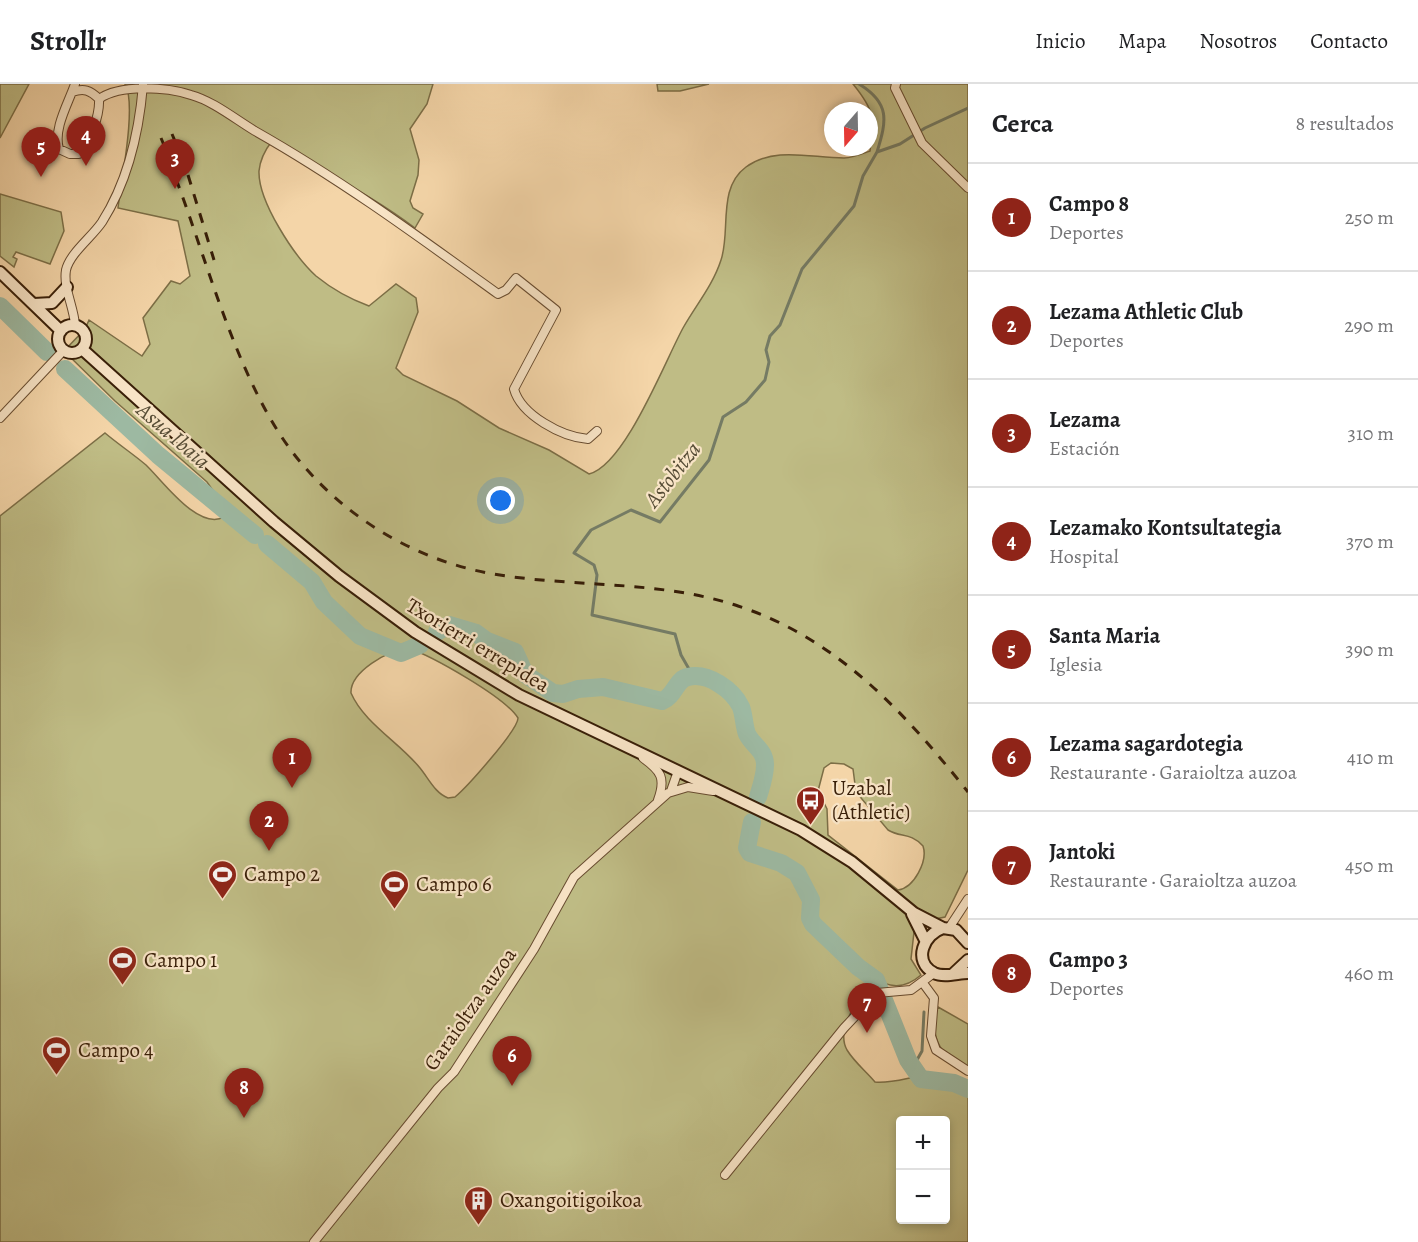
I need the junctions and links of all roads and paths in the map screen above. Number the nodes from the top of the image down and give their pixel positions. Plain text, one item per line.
1 (896, 84) edge
2 (143, 86) edge
3 (73, 88) edge
4 (99, 99) junction
5 (968, 188) edge
6 (0, 272) edge
7 (67, 287) junction
8 (34, 304) junction
9 (75, 325) junction
10 (61, 331) junction
11 (82, 349) junction
12 (64, 350) junction
13 (0, 418) edge
14 (597, 431) dead end
15 (633, 750) junction
16 (678, 771) junction
17 (664, 785) junction
18 (671, 791) junction
19 (730, 795) junction
20 (658, 801) junction
21 (902, 902) junction
22 (967, 902) edge
23 (946, 928) junction
24 (965, 939) edge
25 (925, 940) junction
26 (968, 960) edge
27 (934, 973) junction
28 (968, 973) edge
29 (953, 974) junction
30 (923, 983) junction
31 (968, 1071) edge
32 (725, 1175) dead end
33 (314, 1242) edge

1 - 5 street
2 - 4 street
2 - 7 street
2 - 14 street
3 - 4 street
3 - 4 street
6 - 8 street
7 - 8 street
7 - 9 street
8 - 10 street
9 - 10 street
9 - 11 street
10 - 12 street
11 - 12 street
11 - 15 street, Txorierri errepidea
12 - 13 street
15 - 16 street, Txorierri errepidea
15 - 17 street
16 - 17 street
16 - 18 street
16 - 19 street, Txorierri errepidea
17 - 20 street
18 - 19 street
18 - 20 street, Garaioltza auzoa
19 - 21 street, Txorierri errepidea
20 - 33 street, Garaioltza auzoa
21 - 23 street, Txorierri errepidea
21 - 25 street, Txorierri errepidea
22 - 23 street
22 - 24 street
23 - 24 street, Txorierri errepidea
23 - 25 street
25 - 27 street, Txorierri errepidea
26 - 29 street
27 - 29 street
27 - 30 street
28 - 29 street
30 - 31 street
30 - 32 street

